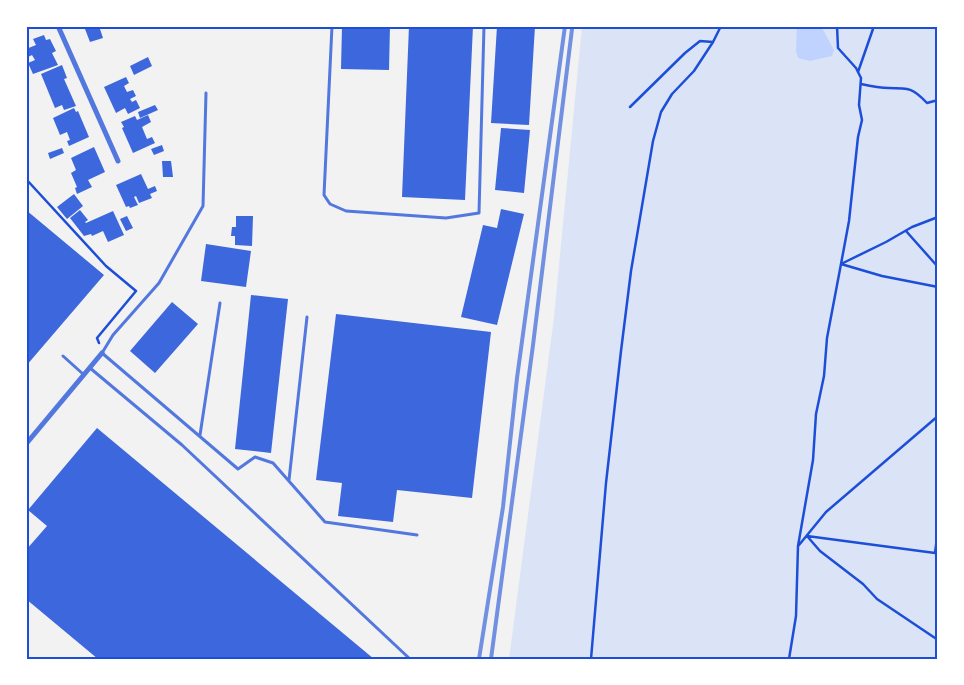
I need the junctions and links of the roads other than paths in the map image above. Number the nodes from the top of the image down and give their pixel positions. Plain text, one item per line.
1 (58, 26) edge
2 (332, 26) edge
3 (484, 26) edge
4 (206, 93) dead end
5 (118, 161) dead end
6 (220, 303) dead end
7 (307, 317) dead end
8 (102, 353) junction
9 (63, 356) dead end
10 (90, 367) junction
11 (84, 374) junction
12 (200, 436) junction
13 (26, 444) edge
14 (289, 480) junction
15 (417, 535) dead end
16 (410, 659) edge

1 - 5 street
2 - 3 lane
4 - 8 lane
6 - 12 lane
7 - 14 lane
8 - 10 street
8 - 12 lane
9 - 11 lane
10 - 11 street
10 - 16 lane
11 - 13 street
12 - 14 lane
14 - 15 lane

